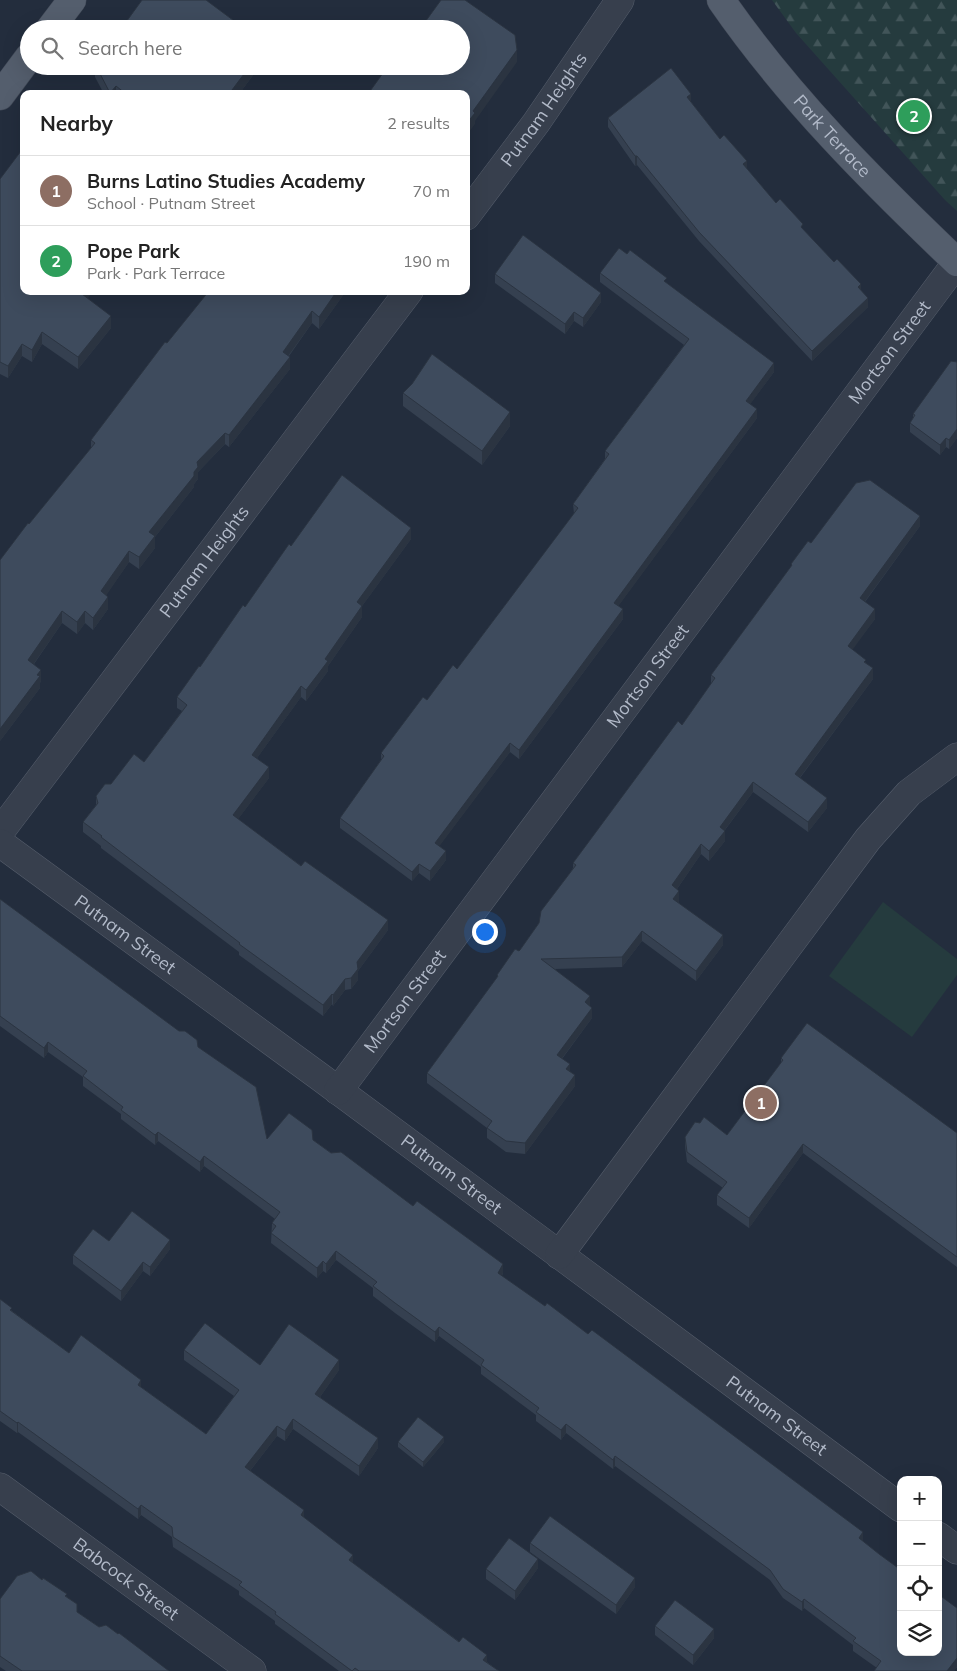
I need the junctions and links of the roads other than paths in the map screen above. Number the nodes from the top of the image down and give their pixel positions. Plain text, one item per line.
1 (72, 0) edge
2 (620, 0) edge
3 (721, 0) edge
4 (57, 20) edge
5 (20, 69) edge
6 (0, 96) edge
7 (470, 211) edge
8 (957, 262) edge
9 (406, 295) edge
10 (957, 742) edge
11 (957, 757) edge
12 (0, 832) edge
13 (0, 843) edge
14 (338, 1091) junction
15 (559, 1255) junction
16 (4, 1498) edge
17 (897, 1505) edge
18 (942, 1539) edge
19 (957, 1550) edge
20 (252, 1671) edge

1 - 4 main road
2 - 7 street, Putnam Heights
3 - 8 main road, Park Terrace
5 - 6 main road
8 - 14 street, Mortson Street
9 - 12 street, Putnam Heights
10 - 11 street
11 - 15 street
13 - 14 street, Putnam Street
14 - 15 street, Putnam Street
15 - 17 street, Putnam Street
16 - 20 street, Babcock Street
18 - 19 street

